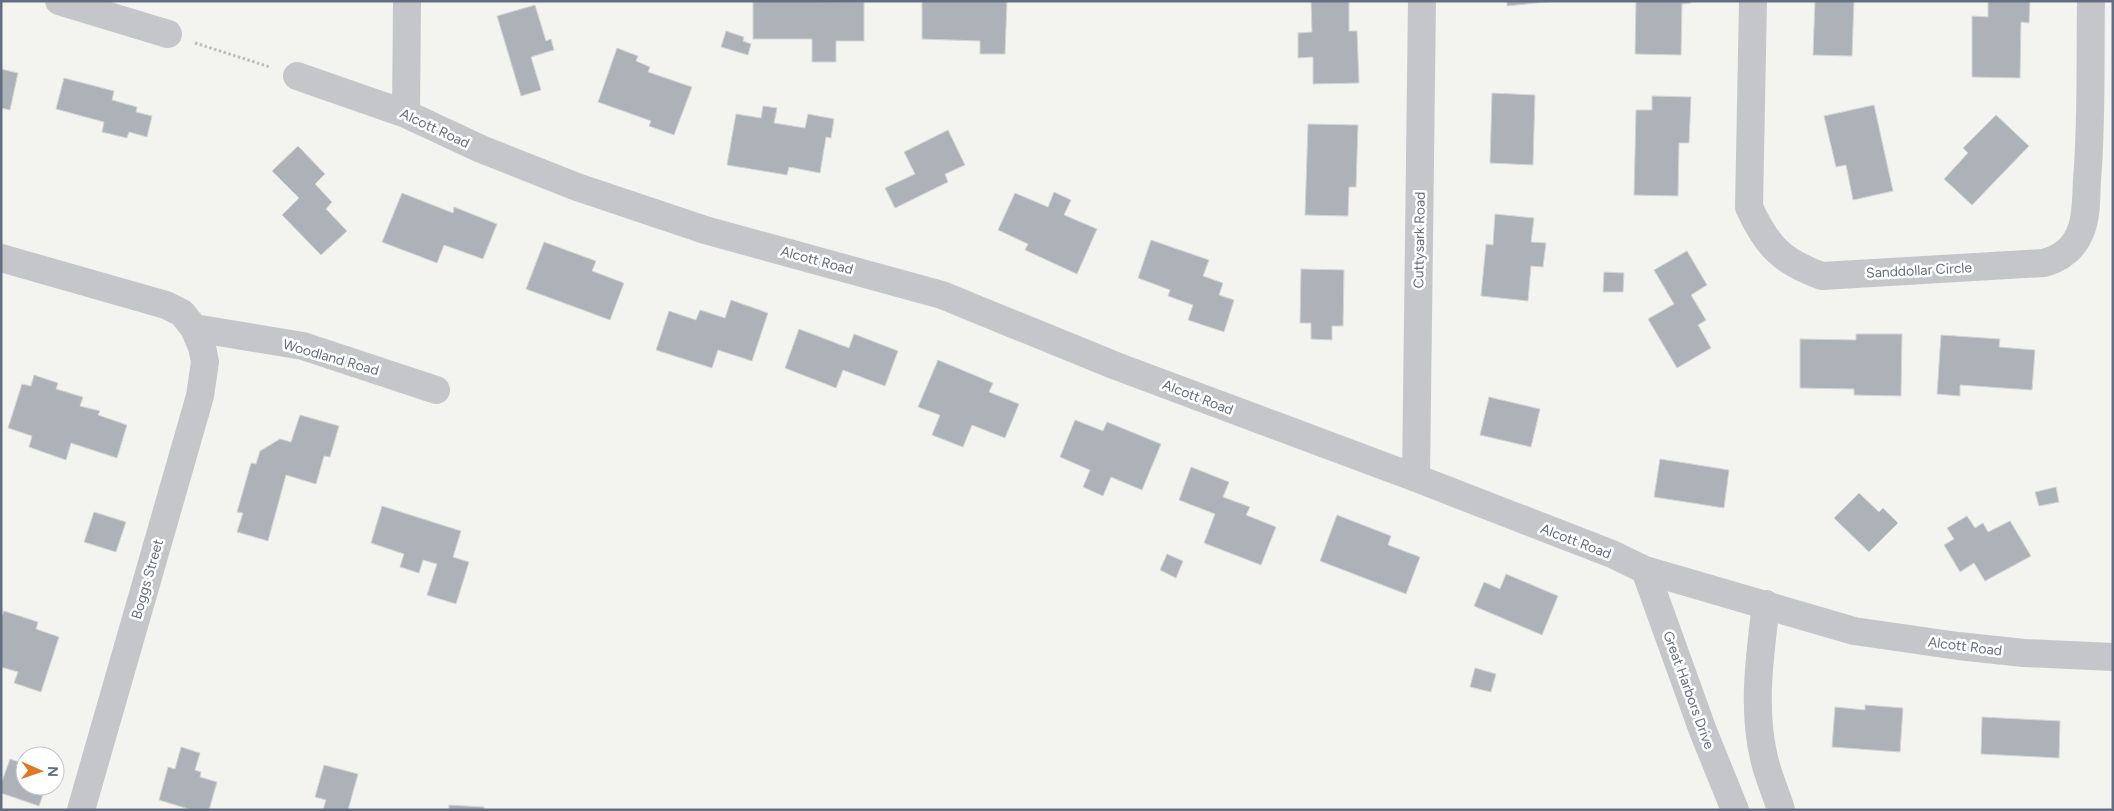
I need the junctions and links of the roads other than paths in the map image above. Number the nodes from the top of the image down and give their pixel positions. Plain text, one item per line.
1 (407, 1) edge
2 (1422, 1) edge
3 (1752, 1) edge
4 (2091, 1) edge
5 (61, 2) edge
6 (168, 34) road end
7 (297, 76) road end
8 (406, 114) junction
9 (1, 258) edge
10 (198, 337) junction
11 (436, 390) dead end
12 (1416, 478) junction
13 (1645, 570) junction
14 (1766, 604) junction
15 (2113, 657) edge
16 (81, 810) edge
17 (1735, 810) edge
18 (1781, 810) edge

1 - 8 street
2 - 12 street, Cuttysark Road
3 - 4 street, Sanddollar Circle
5 - 6 street
7 - 8 street, Alcott Road
8 - 12 street, Alcott Road
9 - 10 street
10 - 11 street, Woodland Road
10 - 16 street, Boggs Street
12 - 13 street, Alcott Road
13 - 14 street, Alcott Road
13 - 17 street, Great Harbors Drive
14 - 15 street, Alcott Road
14 - 18 street

